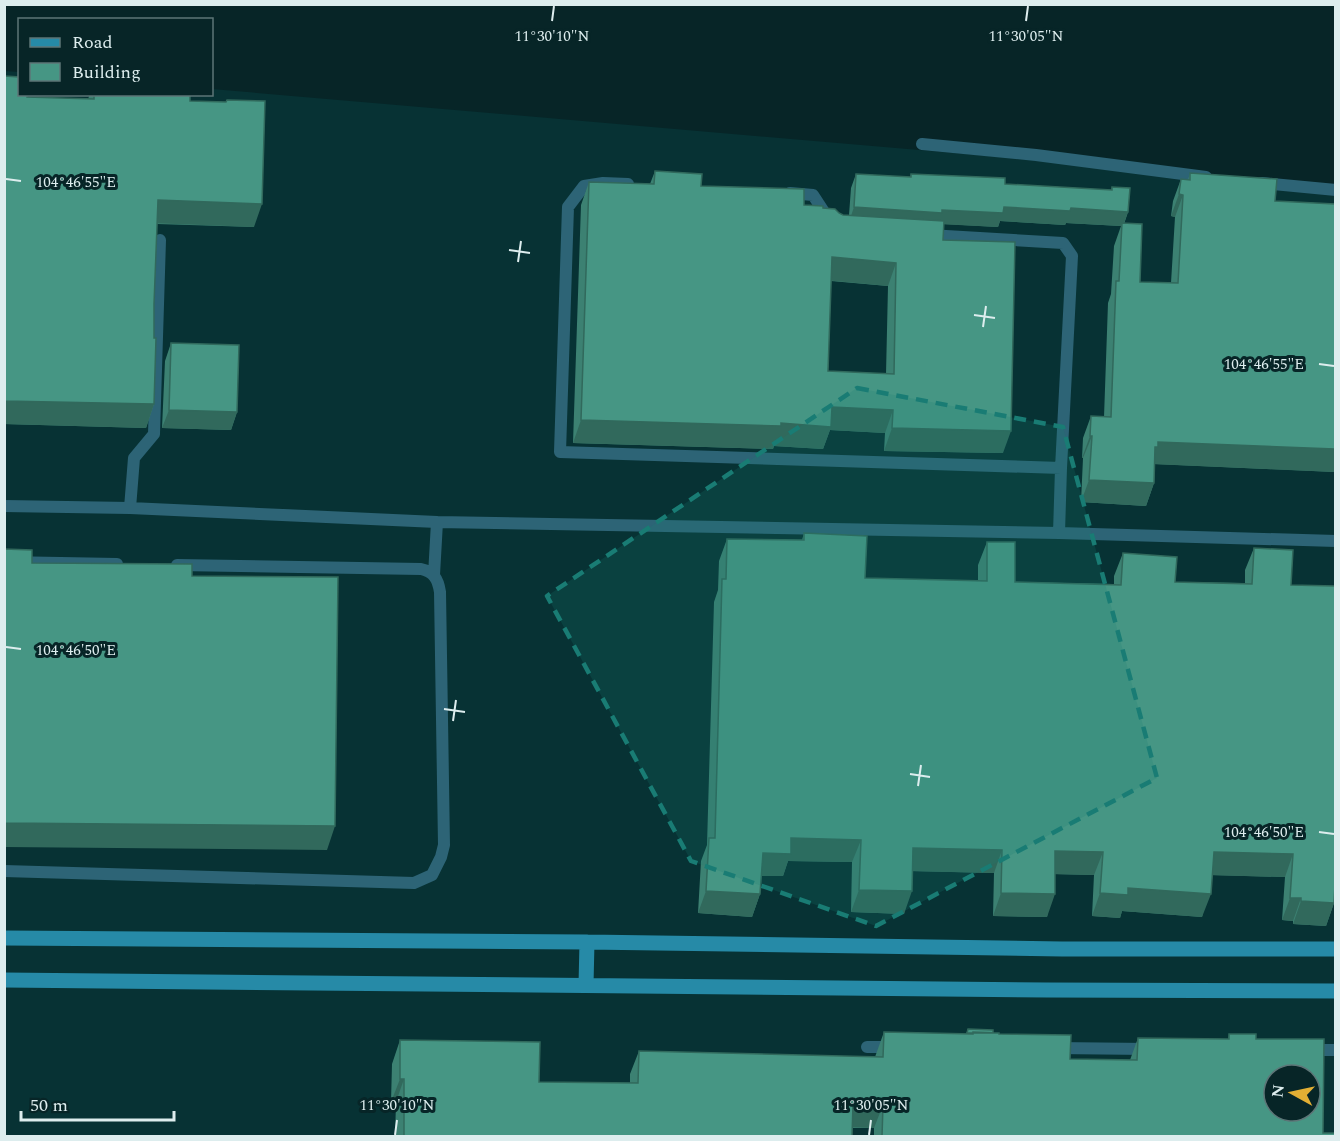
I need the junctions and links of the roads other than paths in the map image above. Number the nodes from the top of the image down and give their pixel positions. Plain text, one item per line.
1 (922, 144) dead end
2 (1221, 179) edge
3 (1256, 183) edge
4 (638, 184) edge
5 (1335, 190) edge
6 (778, 193) edge
7 (835, 229) edge
8 (915, 234) edge
9 (160, 240) edge
10 (1061, 468) junction
11 (4, 506) edge
12 (130, 508) junction
13 (437, 522) junction
14 (1059, 533) junction
15 (1335, 541) edge
16 (4, 562) edge
17 (124, 564) edge
18 (159, 564) edge
19 (434, 575) junction
20 (4, 871) edge
21 (4, 938) edge
22 (587, 942) junction
23 (1335, 949) edge
24 (4, 980) edge
25 (586, 985) junction
26 (1335, 990) edge
27 (867, 1047) dead end
28 (902, 1047) edge
29 (1042, 1048) edge
30 (1160, 1049) edge
31 (1300, 1050) edge
32 (1335, 1050) edge

1 - 2 lane
3 - 5 lane
4 - 10 lane
6 - 7 lane
8 - 10 lane
9 - 12 lane
10 - 14 lane
11 - 12 lane
12 - 13 lane
13 - 14 lane
13 - 19 lane
14 - 15 lane
16 - 17 lane
18 - 19 lane
19 - 20 lane
21 - 22 street
22 - 23 street
22 - 25 street
24 - 25 street
25 - 26 street
27 - 28 lane
29 - 30 lane
31 - 32 lane

